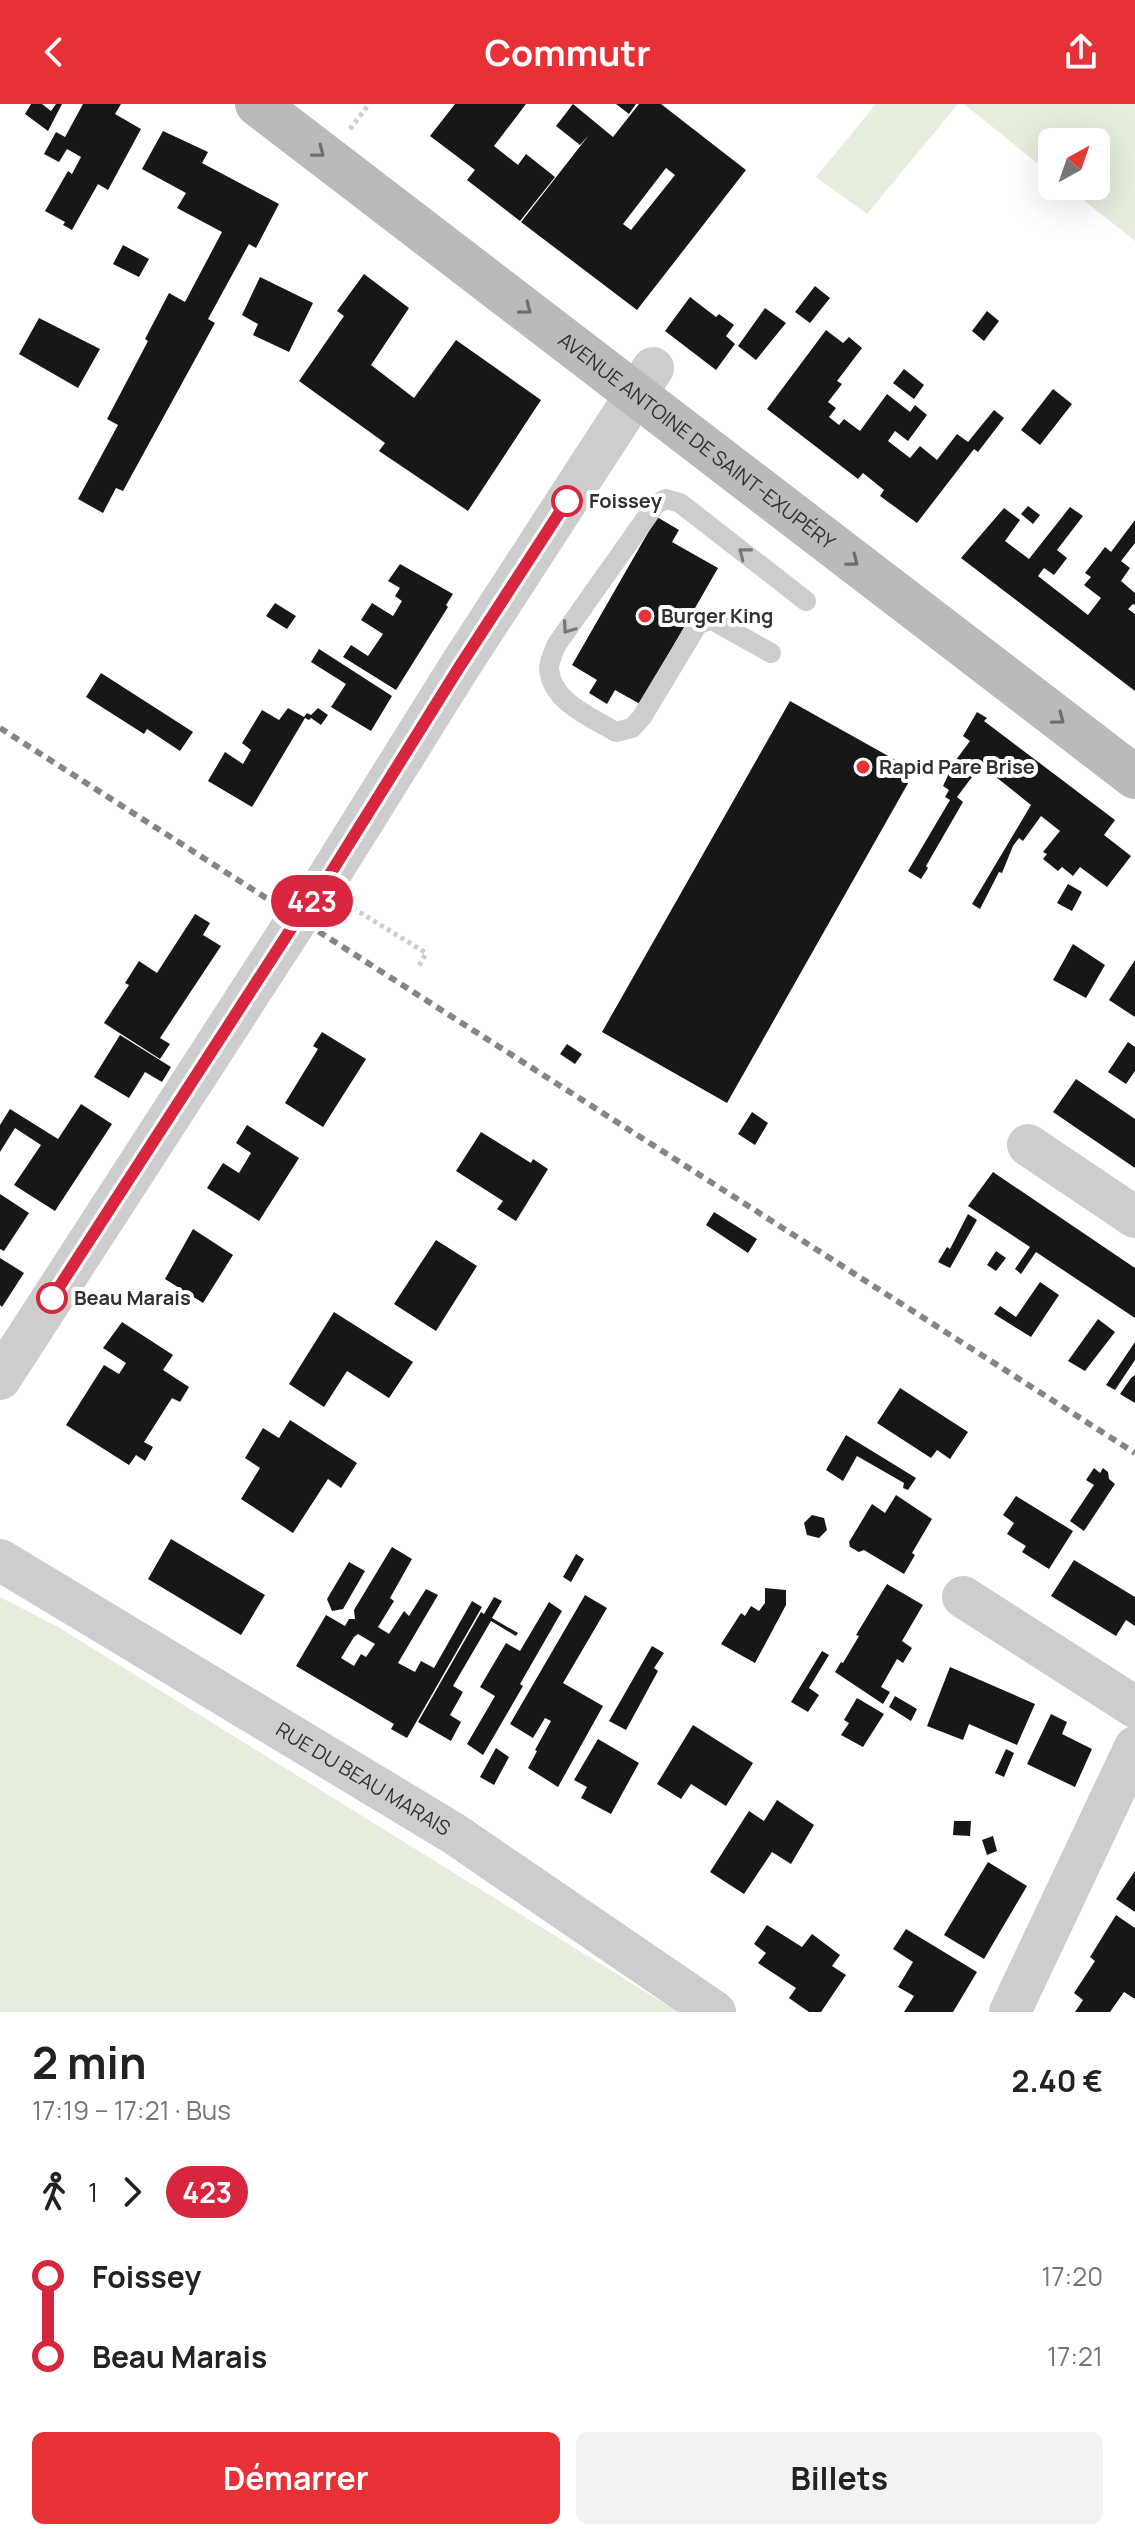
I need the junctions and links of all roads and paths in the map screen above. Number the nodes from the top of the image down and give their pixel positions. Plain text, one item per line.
1 (257, 104) edge
2 (306, 104) edge
3 (645, 381) junction
4 (806, 601) dead end
5 (771, 653) dead end
6 (1135, 741) edge
7 (1135, 777) edge
8 (322, 887) junction
9 (418, 968) dead end
10 (1028, 1145) dead end
11 (1135, 1217) edge
12 (0, 1379) edge
13 (0, 1560) edge
14 (963, 1597) dead end
15 (1135, 1707) edge
16 (1135, 1747) edge
17 (715, 2012) edge
18 (1010, 2012) edge

1 -> 3 main road, AVENUE ANTOINE DE SAINT-EXUPÉRY
2 - 3 main road, AVENUE ANTOINE DE SAINT-EXUPÉRY
3 - 6 main road, AVENUE ANTOINE DE SAINT-EXUPÉRY
3 -> 7 main road, AVENUE ANTOINE DE SAINT-EXUPÉRY
3 - 8 street
4 -> 5 lane
8 - 9 path
8 - 12 street
10 - 11 street
13 - 17 street, RUE DU BEAU MARAIS
14 - 15 street
16 - 18 street

